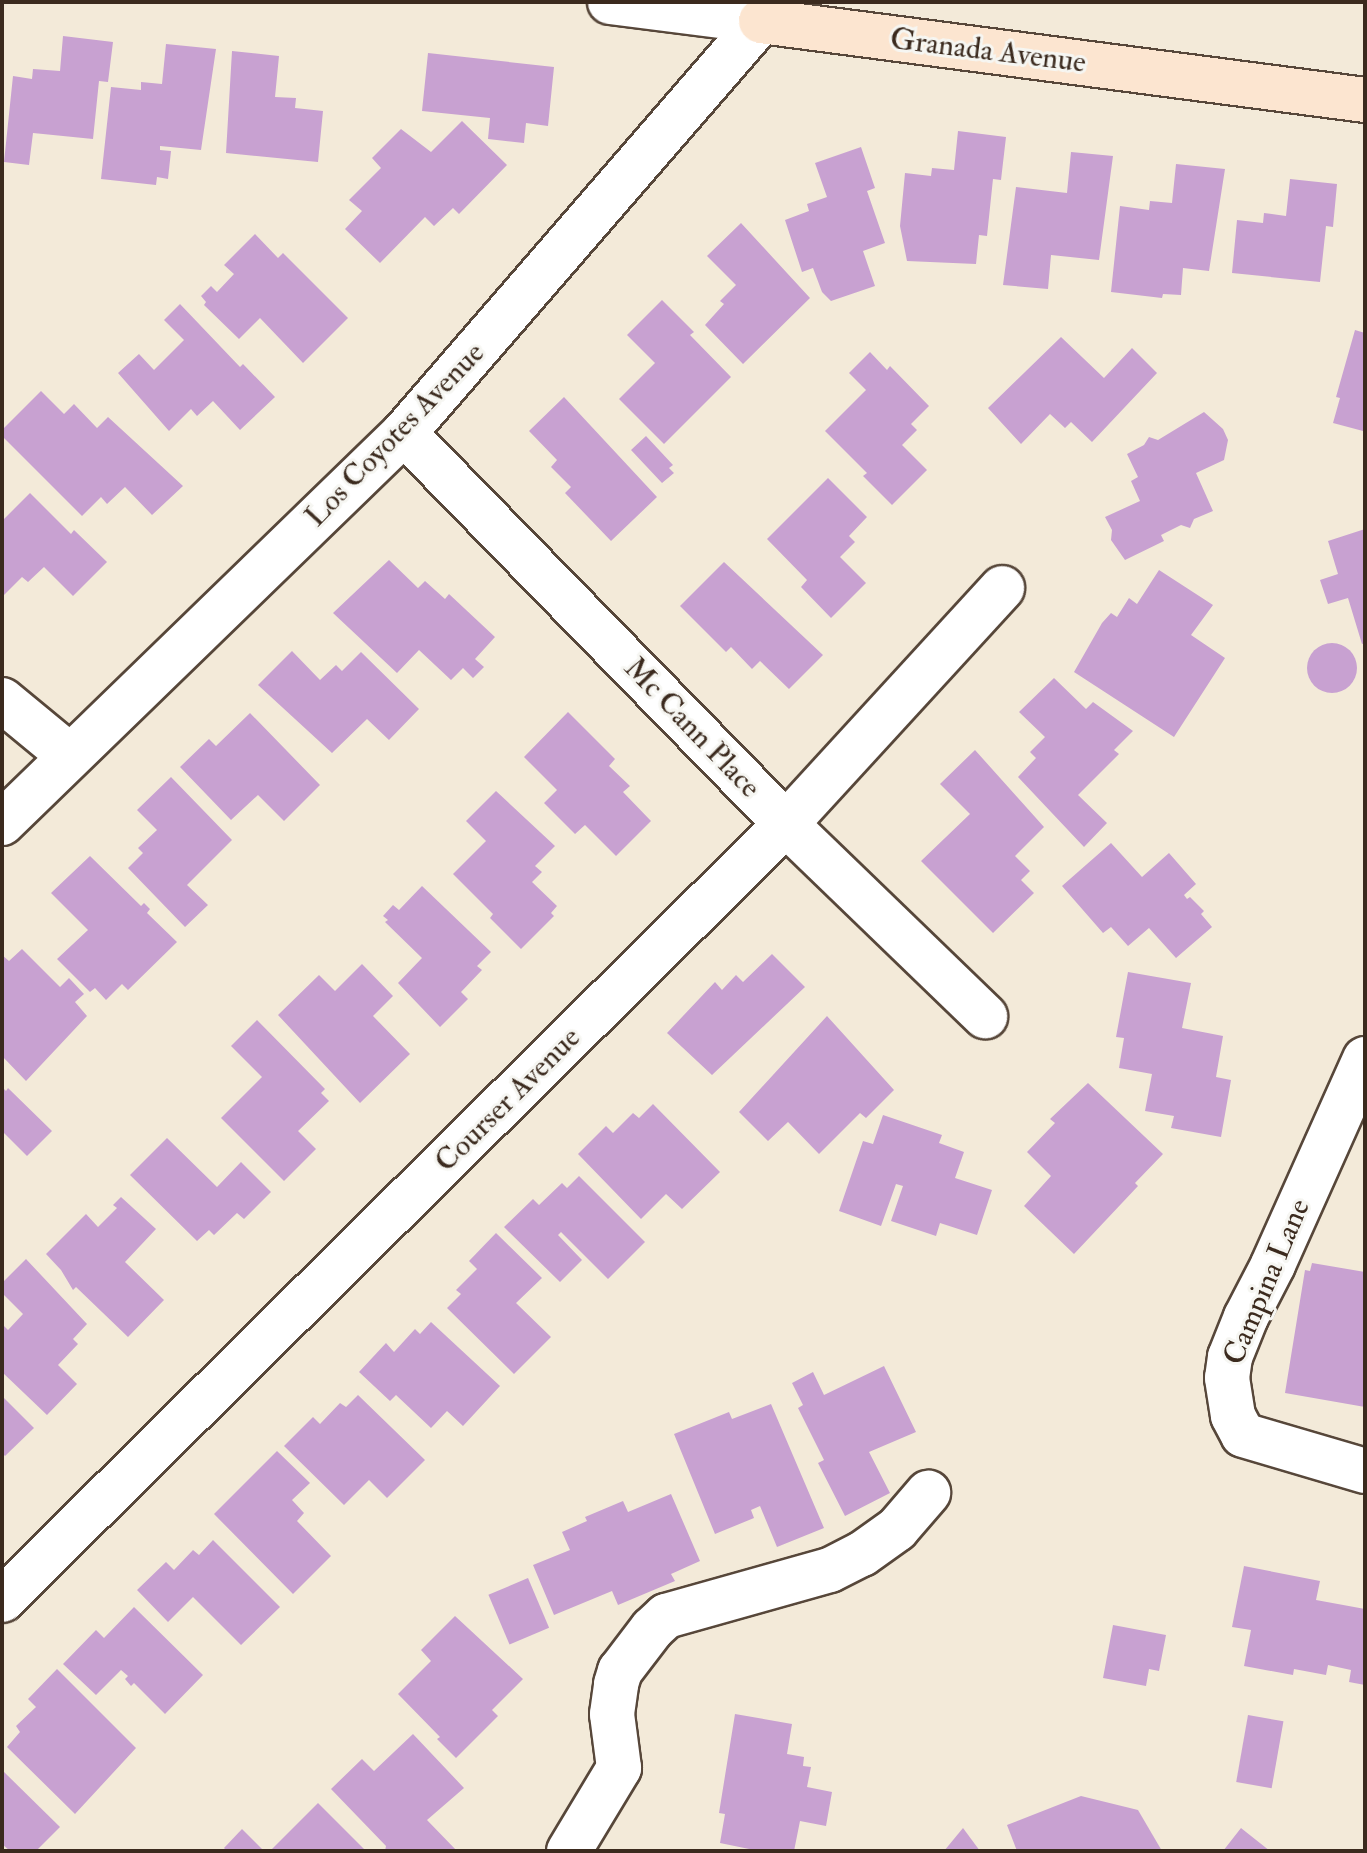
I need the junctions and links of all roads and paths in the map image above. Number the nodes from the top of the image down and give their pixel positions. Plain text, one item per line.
1 (610, 2) edge
2 (760, 12) edge
3 (1365, 100) edge
4 (404, 433) junction
5 (1002, 588) dead end
6 (2, 700) edge
7 (70, 756) junction
8 (2, 823) edge
9 (786, 824) junction
10 (985, 1016) dead end
11 (1365, 1059) edge
12 (1365, 1471) edge
13 (928, 1493) dead end
14 (2, 1600) edge
15 (569, 1851) edge

1 - 2 street, Granada Avenue
2 - 3 street, Granada Avenue
2 - 4 street, Los Coyotes Avenue
4 - 7 street, Los Coyotes Avenue
4 - 9 street, Mc Cann Place
5 - 9 street, Courser Avenue
6 - 7 street
7 - 8 street, Los Coyotes Avenue
9 - 10 street, Mc Cann Place
9 - 14 street, Courser Avenue
11 - 12 street, Campina Lane
13 - 15 street

